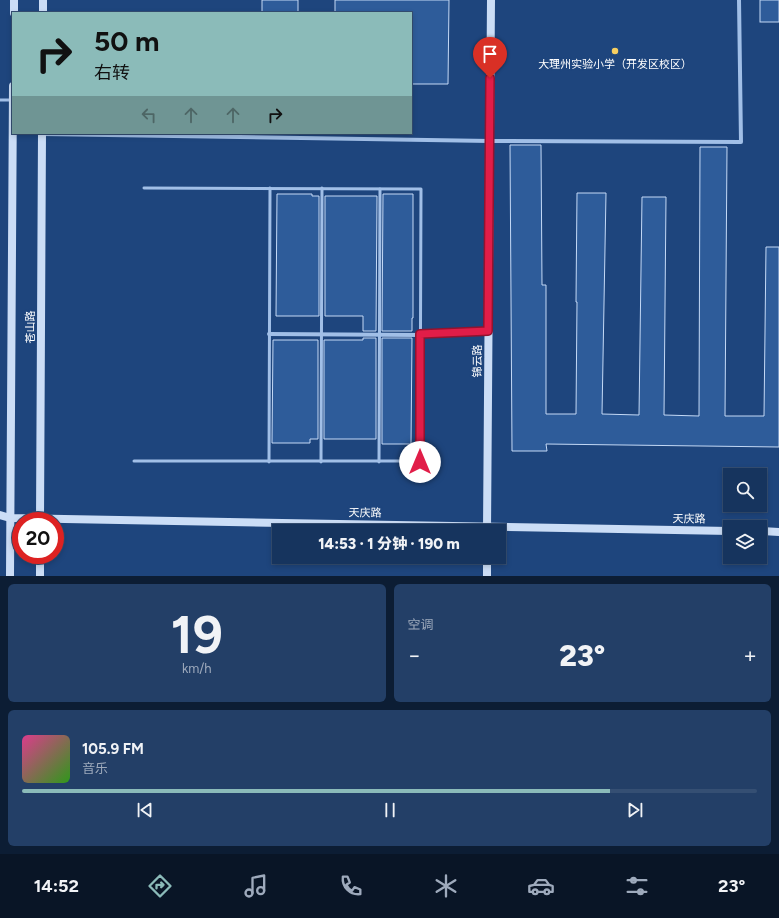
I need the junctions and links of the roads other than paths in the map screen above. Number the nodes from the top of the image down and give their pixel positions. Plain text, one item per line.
1 (14, 0) edge
2 (43, 0) edge
3 (491, 0) edge
4 (739, 0) edge
5 (14, 12) edge
6 (43, 12) edge
7 (0, 100) edge
8 (12, 100) edge
9 (13, 134) edge
10 (42, 134) edge
11 (98, 134) edge
12 (490, 141) junction
13 (144, 188) dead end
14 (270, 188) junction
15 (322, 188) junction
16 (380, 188) junction
17 (488, 331) junction
18 (269, 334) junction
19 (322, 334) junction
20 (380, 334) junction
21 (420, 334) junction
22 (134, 461) dead end
23 (269, 462) junction
24 (321, 462) junction
25 (379, 462) junction
26 (40, 512) edge
27 (0, 515) edge
28 (10, 518) junction
29 (64, 520) edge
30 (487, 524) edge
31 (272, 525) edge
32 (506, 529) edge
33 (723, 531) edge
34 (767, 531) edge
35 (779, 532) edge
36 (40, 564) edge
37 (487, 564) edge
38 (10, 576) edge
39 (40, 576) edge
40 (487, 576) edge

1 - 5 street
2 - 6 street
3 - 12 street, 锦云路
4 - 12 street
7 - 8 lane
9 - 28 street, 苍山路
10 - 26 street, 苍山路
11 - 12 street
12 - 17 street, 锦云路
13 - 14 lane
14 - 15 lane
14 - 18 lane
15 - 16 lane
15 - 19 lane
16 - 20 lane
16 - 21 lane
17 - 21 street
17 - 30 street, 锦云路
18 - 19 street
18 - 23 lane
19 - 20 street
19 - 24 lane
20 - 21 street
20 - 25 lane
21 - 25 lane
22 - 23 lane
23 - 24 lane
24 - 25 lane
27 - 28 street, 天庆路
28 - 38 street, 苍山路
29 - 31 street, 天庆路
32 - 33 street, 天庆路
34 - 35 street
36 - 39 street
37 - 40 street

